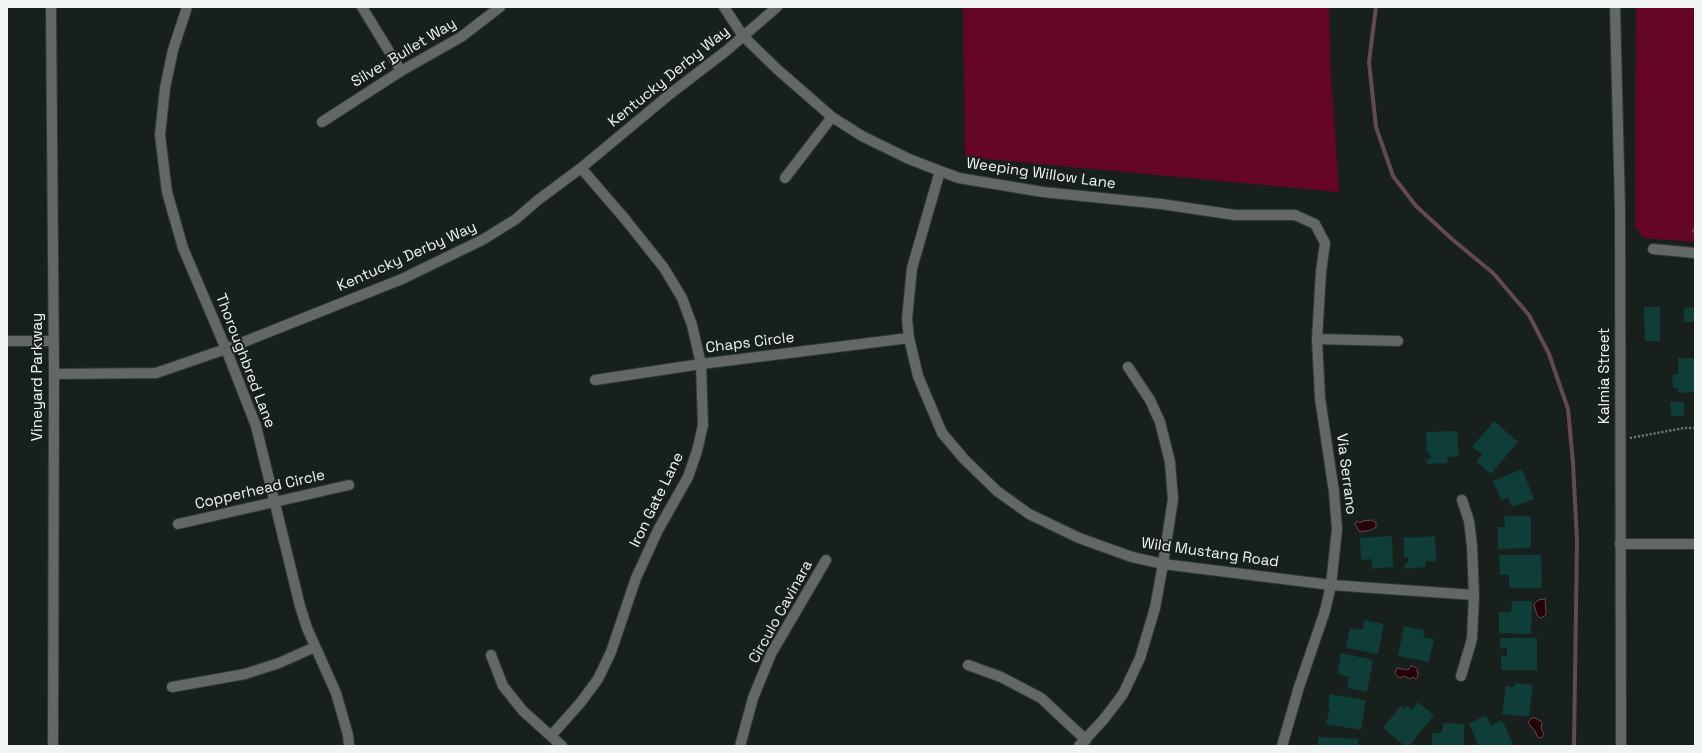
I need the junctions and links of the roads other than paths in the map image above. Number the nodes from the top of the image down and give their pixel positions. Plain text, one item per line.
1 (51, 7) edge
2 (187, 7) edge
3 (362, 7) edge
4 (500, 7) edge
5 (724, 7) edge
6 (777, 7) edge
7 (1615, 7) edge
8 (743, 36) junction
9 (401, 70) junction
10 (832, 117) junction
11 (322, 122) dead end
12 (581, 168) junction
13 (940, 171) junction
14 (786, 178) dead end
15 (1294, 214) joint
16 (1653, 249) dead end
17 (1695, 253) edge
18 (909, 338) junction
19 (1317, 339) junction
20 (1398, 340) dead end
21 (7, 341) edge
22 (53, 341) junction
23 (226, 349) junction
24 (701, 364) junction
25 (1128, 367) dead end
26 (54, 374) junction
27 (595, 380) dead end
28 (349, 485) dead end
29 (1462, 500) dead end
30 (274, 503) junction
31 (178, 524) dead end
32 (1620, 544) junction
33 (1695, 544) edge
34 (826, 560) dead end
35 (1163, 564) junction
36 (1331, 585) junction
37 (1474, 595) junction
38 (315, 647) junction
39 (491, 655) dead end
40 (968, 665) dead end
41 (1461, 676) dead end
42 (172, 687) dead end
43 (551, 736) junction
44 (1082, 743) edge
45 (53, 746) edge
46 (349, 746) edge
47 (562, 746) edge
48 (740, 746) edge
49 (1282, 746) edge
50 (1622, 746) edge

1 - 22 street, Vineyard Parkway
2 - 23 street, Thoroughbred Lane
3 - 9 street
4 - 9 street, Silver Bullet Way
5 - 8 street, Weeping Willow Lane
6 - 8 street, Kentucky Derby Way
7 - 32 street, Kalmia Street
8 - 10 street, Weeping Willow Lane
8 - 12 street, Kentucky Derby Way
9 - 11 street, Silver Bullet Way
10 - 13 street, Weeping Willow Lane
10 - 14 street
12 - 23 street, Kentucky Derby Way
12 - 24 street, Iron Gate Lane
13 - 15 street, Weeping Willow Lane
13 - 18 street, Wild Mustang Road
15 - 19 street, Via Serrano
16 - 17 street
18 - 24 street, Chaps Circle
18 - 35 street, Wild Mustang Road
19 - 20 street
19 - 36 street, Via Serrano
21 - 22 street
22 - 26 street, Vineyard Parkway
23 - 26 street, Kentucky Derby Way
23 - 30 street, Thoroughbred Lane
24 - 27 street, Chaps Circle
24 - 43 street, Iron Gate Lane
25 - 35 street
26 - 45 street, Vineyard Parkway
28 - 30 street, Copperhead Circle
29 - 37 street
30 - 31 street, Copperhead Circle
30 - 38 street, Thoroughbred Lane
32 - 33 street
32 - 50 street, Kalmia Street
34 - 48 street, Circulo Cavinara
35 - 36 street, Wild Mustang Road
35 - 44 street
36 - 37 street, Wild Mustang Road
36 - 49 street, Via Serrano
37 - 41 street
38 - 42 street
38 - 46 street, Thoroughbred Lane
39 - 43 street
40 - 44 street
43 - 47 street

